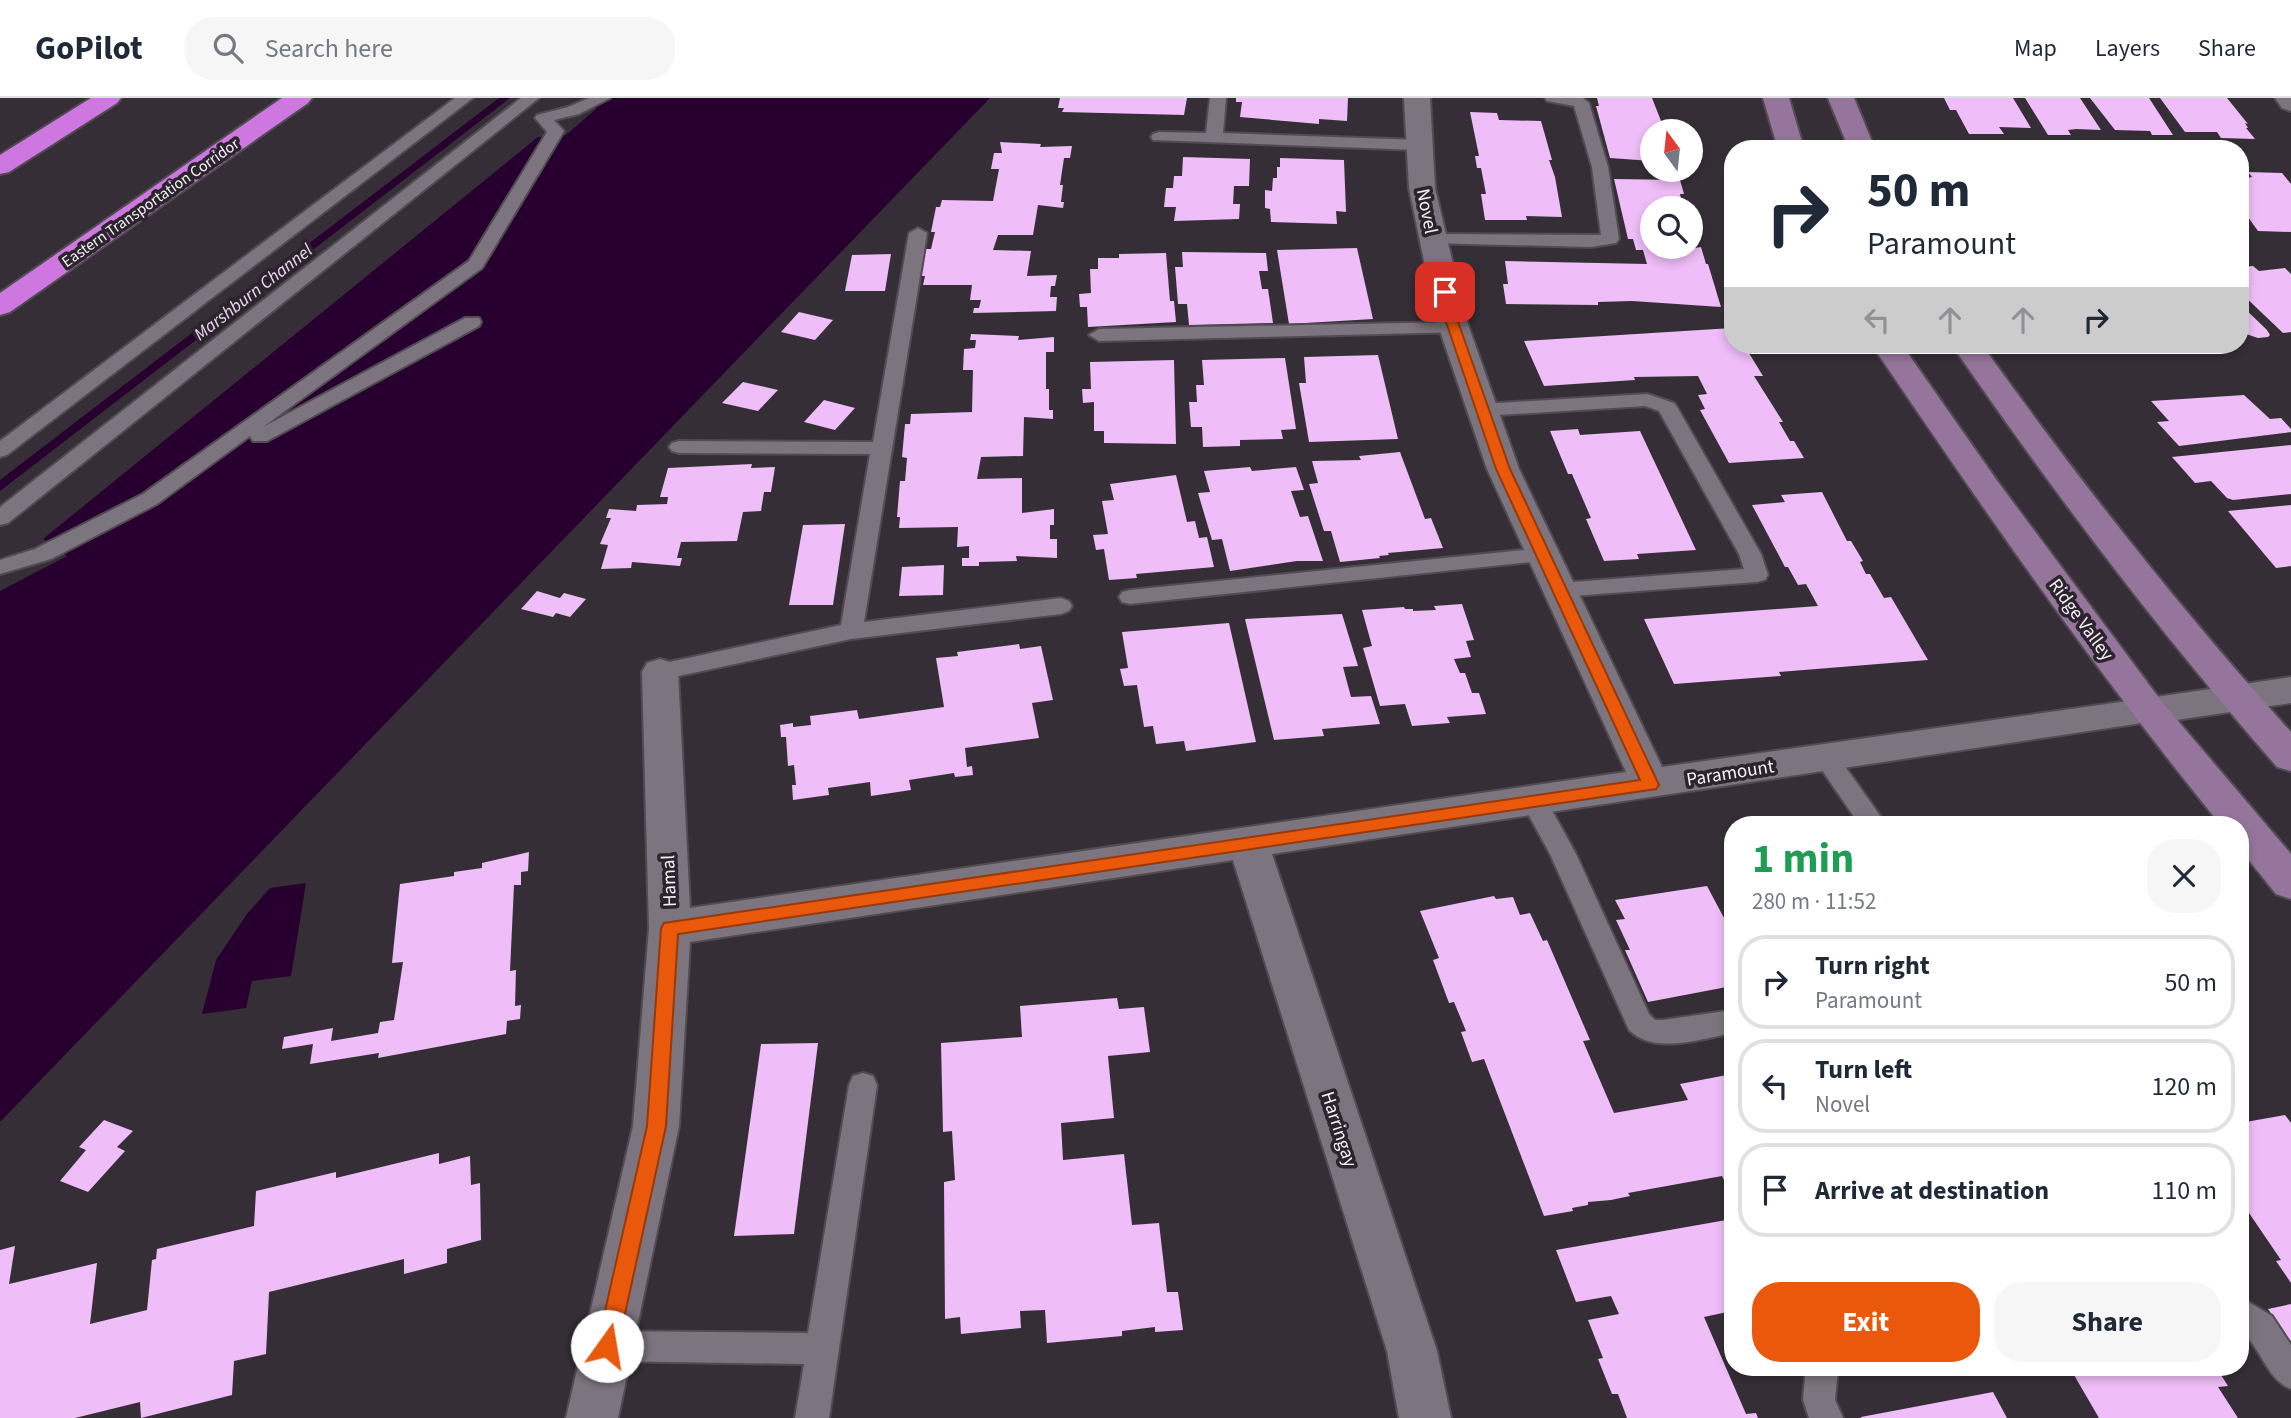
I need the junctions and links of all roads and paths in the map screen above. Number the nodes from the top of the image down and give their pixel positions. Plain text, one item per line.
1 (108, 98) edge
2 (299, 98) edge
3 (465, 98) edge
4 (531, 98) edge
5 (602, 98) edge
6 (1218, 98) edge
7 (1417, 98) edge
8 (1553, 98) edge
9 (1776, 98) edge
10 (1841, 98) edge
11 (2288, 98) edge
12 (2291, 103) edge
13 (1159, 137) dead end
14 (1214, 138) junction
15 (1788, 140) edge
16 (1858, 140) edge
17 (1420, 145) junction
18 (0, 166) edge
19 (918, 233) dead end
20 (1433, 239) junction
21 (0, 306) edge
22 (472, 322) dead end
23 (1455, 328) junction
24 (1099, 335) dead end
25 (1892, 354) edge
26 (1973, 354) edge
27 (1482, 410) junction
28 (679, 447) dead end
29 (881, 448) junction
30 (0, 452) edge
31 (169, 486) junction
32 (0, 517) edge
33 (1542, 555) junction
34 (0, 567) edge
35 (1559, 590) junction
36 (1130, 597) dead end
37 (1061, 606) dead end
38 (851, 631) junction
39 (660, 672) joint
40 (2291, 690) edge
41 (2239, 699) junction
42 (2149, 711) junction
43 (1825, 757) junction
44 (2291, 757) edge
45 (1651, 785) junction
46 (1534, 801) junction
47 (1867, 816) edge
48 (2236, 816) edge
49 (2249, 832) edge
50 (1248, 843) junction
51 (2291, 883) edge
52 (670, 928) junction
53 (1724, 1022) edge
54 (863, 1085) dead end
55 (2249, 1318) edge
56 (607, 1346) junction
57 (822, 1349) junction
58 (2291, 1373) edge
59 (1821, 1376) edge
60 (592, 1418) edge
61 (812, 1418) edge
62 (1425, 1418) edge
63 (1826, 1418) edge

1 - 18 highway
2 - 21 highway, Eastern Transportation Corridor
3 - 30 lane
4 - 32 lane
5 - 31 lane
6 - 14 lane
7 - 17 street, Novel
8 - 20 lane
9 - 15 main road
10 - 16 main road
11 - 12 street
13 - 14 lane
14 - 17 lane
17 - 20 street, Novel
19 - 29 lane
20 - 23 street, Novel
22 - 31 lane
23 - 24 lane
23 - 27 street, Novel
25 - 42 main road, Ridge Valley
26 - 41 main road
27 - 33 street, Novel
27 - 35 lane
28 - 29 lane
29 - 38 lane
31 - 34 lane
33 - 35 street, Novel
33 - 36 lane
35 - 45 street, Novel
37 - 38 lane
38 - 39 lane
39 - 52 street, Hamal
40 - 41 street, Paramount
41 - 42 street, Paramount
41 - 44 main road
42 - 43 street, Paramount
42 - 48 main road, Ridge Valley
43 - 45 street, Paramount
43 - 47 lane
45 - 46 street, Paramount
46 - 50 street, Paramount
46 - 53 lane
49 - 51 main road, Ridge Valley
50 - 52 street, Paramount
50 - 62 street, Harringay
52 - 56 street, Hamal
54 - 57 lane
55 - 58 lane
56 - 57 lane
56 - 60 street, Hamal
57 - 61 lane
59 - 63 lane

